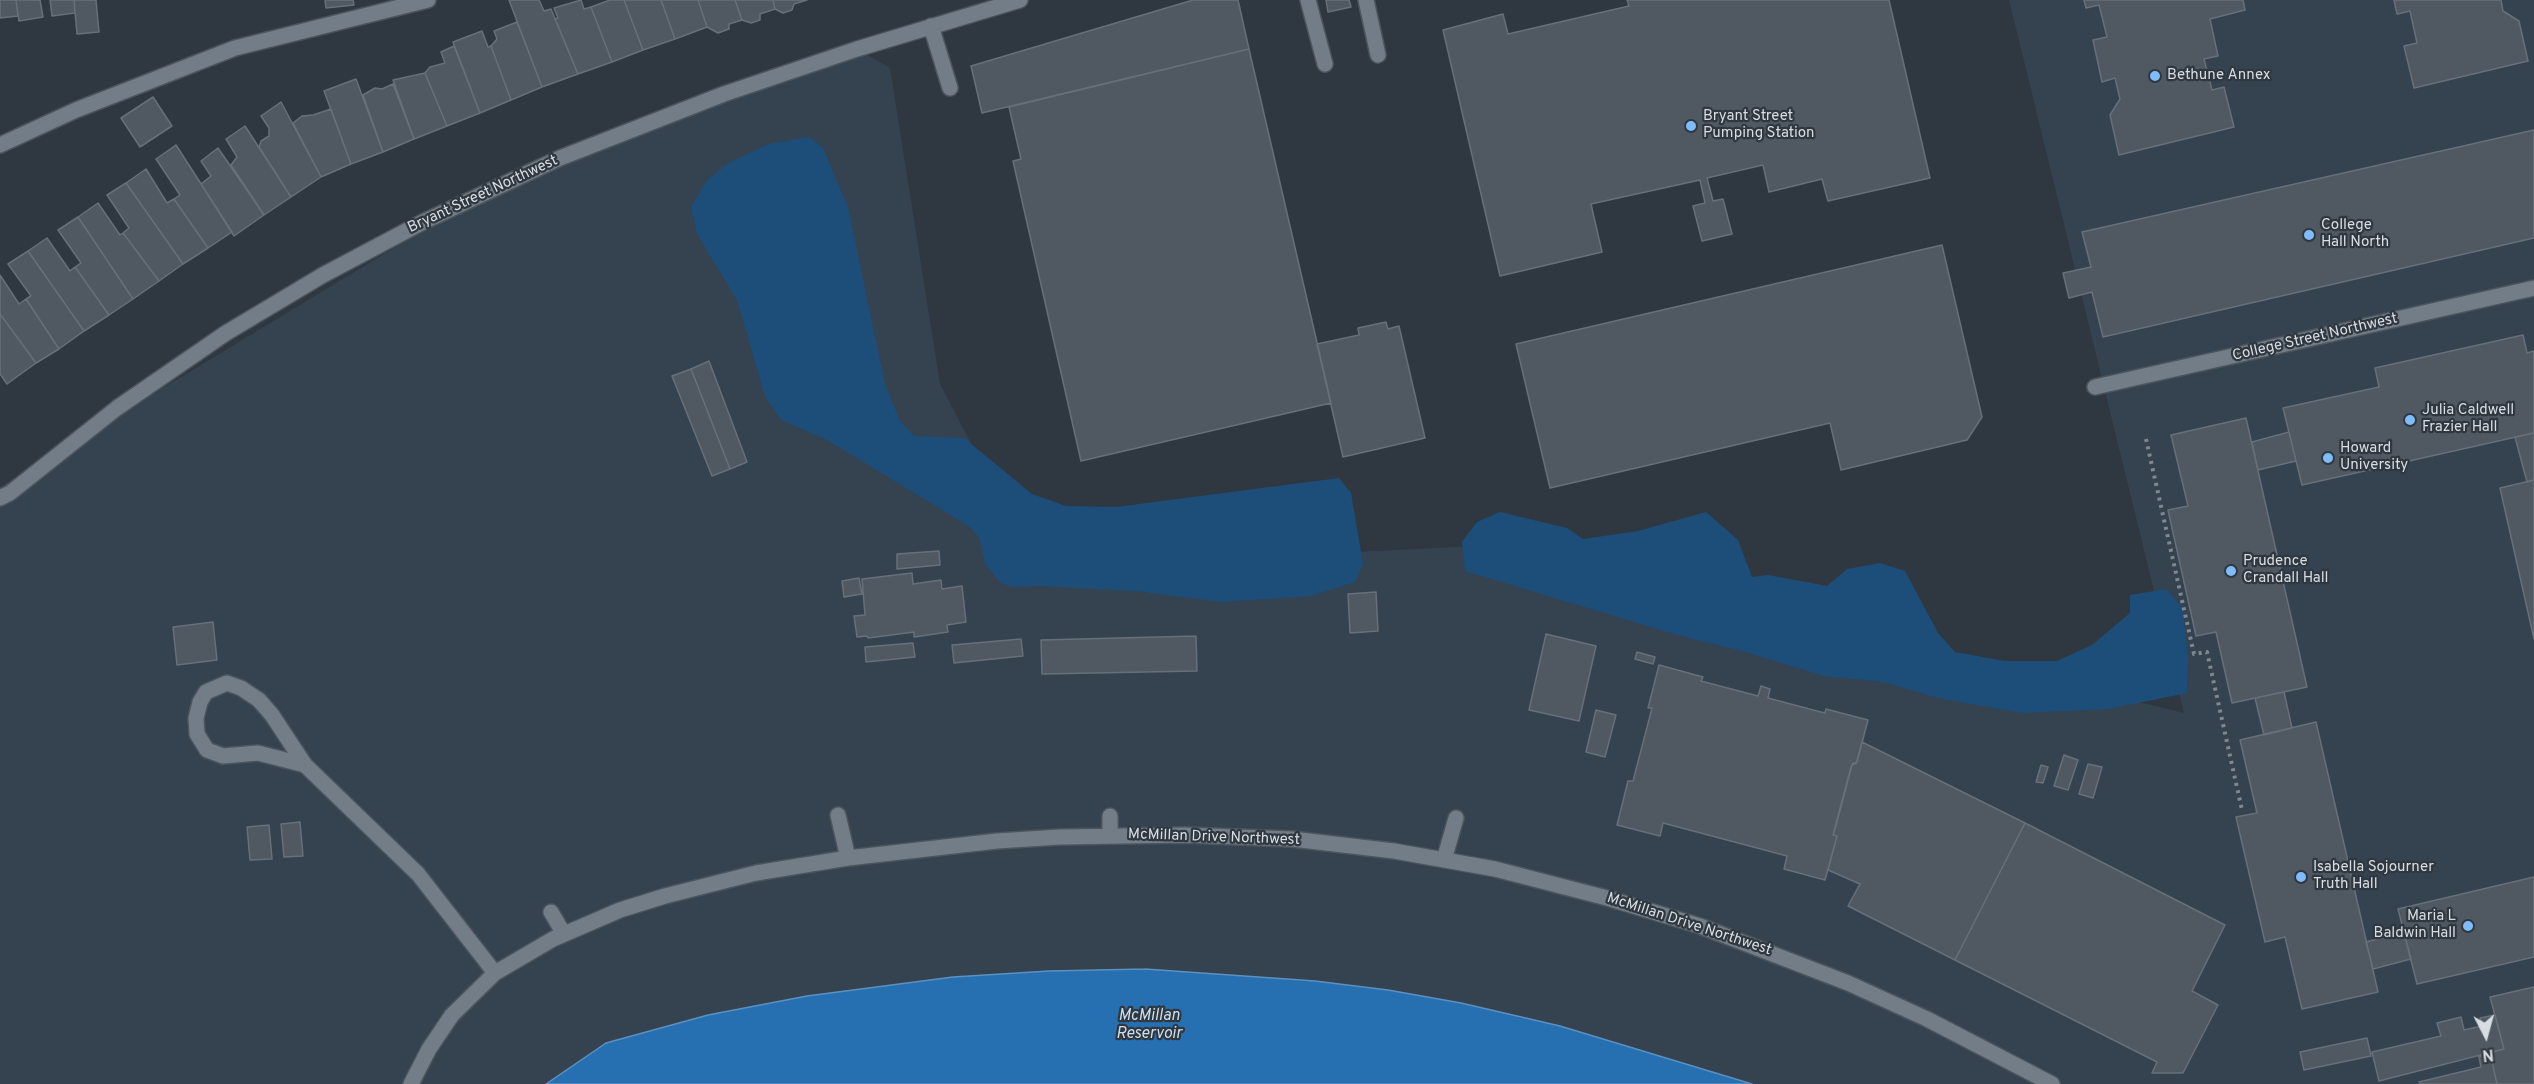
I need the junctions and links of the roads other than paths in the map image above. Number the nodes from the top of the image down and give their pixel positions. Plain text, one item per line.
1 (428, 0) edge
2 (1020, 0) edge
3 (1308, 0) edge
4 (1366, 0) edge
5 (931, 26) junction
6 (1378, 55) dead end
7 (1325, 64) dead end
8 (950, 88) dead end
9 (0, 145) edge
10 (2534, 288) edge
11 (2095, 387) dead end
12 (0, 498) edge
13 (305, 765) junction
14 (837, 815) dead end
15 (1110, 816) dead end
16 (1456, 818) dead end
17 (1110, 836) junction
18 (848, 858) junction
19 (1444, 860) junction
20 (552, 912) dead end
21 (564, 934) junction
22 (495, 973) junction
23 (411, 1084) edge
24 (2052, 1084) edge

1 - 9 street
2 - 5 street, Bryant Street Northwest
3 - 7 street
4 - 6 street
5 - 8 street
5 - 12 street, Bryant Street Northwest
10 - 11 street, College Street Northwest
13 - 13 street
13 - 22 street
14 - 18 street
15 - 17 street
16 - 19 street
17 - 18 street, McMillan Drive Northwest
17 - 19 street, McMillan Drive Northwest
18 - 21 street, McMillan Drive Northwest
19 - 24 street, McMillan Drive Northwest
20 - 21 street
21 - 22 street, McMillan Drive Northwest
22 - 23 street, McMillan Drive Northwest

